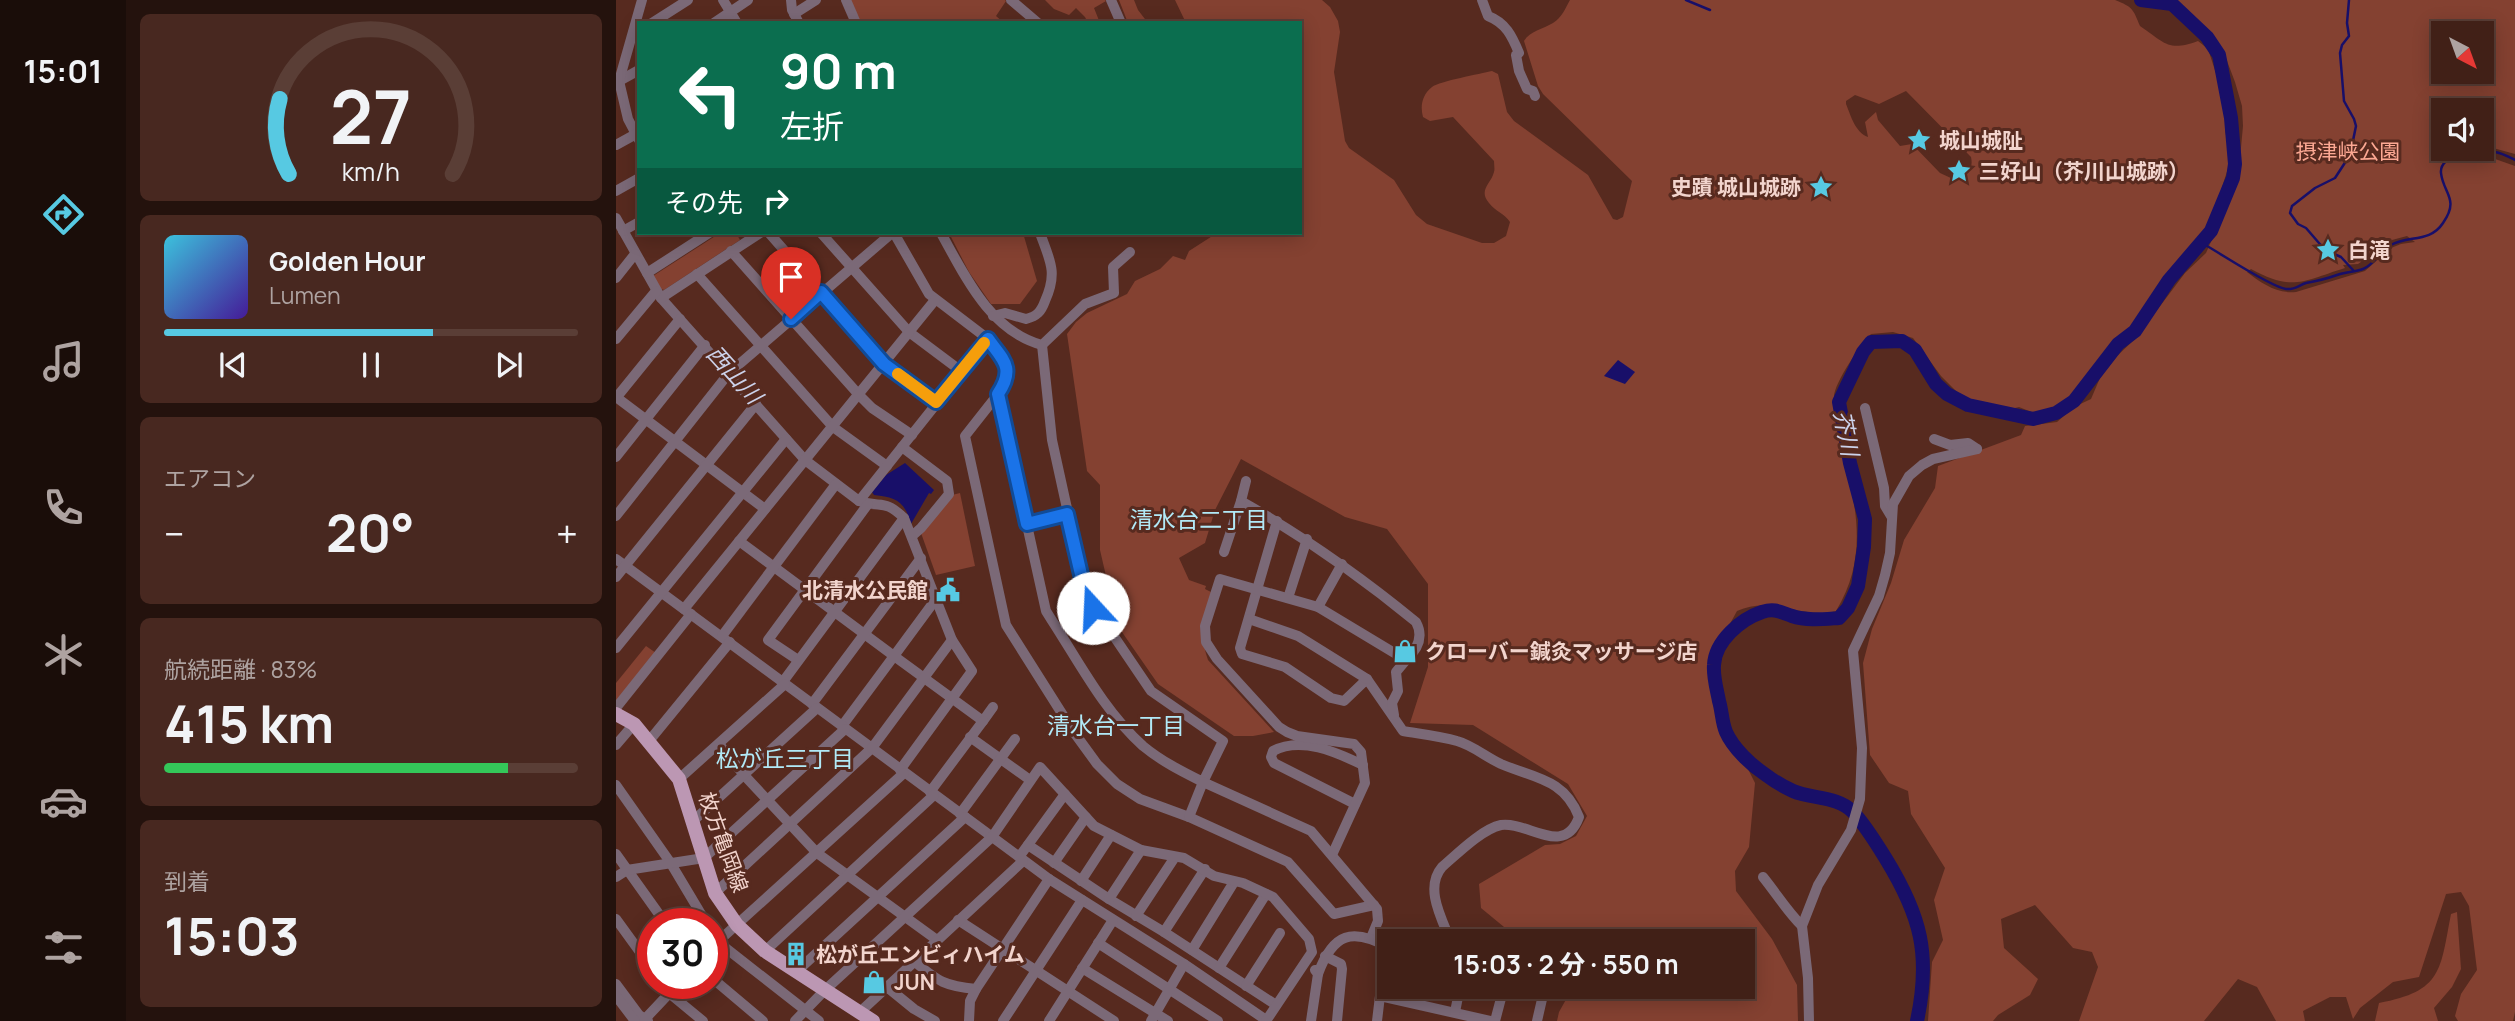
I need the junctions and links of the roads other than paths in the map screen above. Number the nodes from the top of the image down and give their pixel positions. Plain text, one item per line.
1 (688, 0) edge
2 (723, 0) edge
3 (748, 0) edge
4 (791, 0) edge
5 (816, 0) edge
6 (846, 0) edge
7 (1011, 0) edge
8 (1111, 0) edge
9 (1482, 0) edge
10 (639, 1) edge
11 (730, 12) junction
12 (797, 18) edge
13 (655, 21) edge
14 (717, 21) edge
15 (736, 21) edge
16 (851, 21) edge
17 (1036, 21) edge
18 (1121, 21) edge
19 (635, 34) edge
20 (622, 48) edge
21 (637, 71) edge
22 (619, 81) junction
23 (1535, 96) dead end
24 (637, 113) edge
25 (628, 119) junction
26 (637, 137) edge
27 (616, 145) edge
28 (637, 179) edge
29 (616, 191) edge
30 (616, 218) edge
31 (637, 223) edge
32 (623, 231) junction
33 (686, 235) edge
34 (706, 235) edge
35 (757, 235) edge
36 (771, 235) edge
37 (823, 235) edge
38 (894, 235) edge
39 (941, 235) edge
40 (1041, 235) edge
41 (879, 237) edge
42 (691, 244) junction
43 (731, 251) junction
44 (1130, 251) dead end
45 (635, 254) junction
46 (851, 267) junction
47 (647, 273) junction
48 (697, 274) junction
49 (616, 278) edge
50 (821, 292) junction
51 (658, 294) junction
52 (935, 300) junction
53 (993, 316) junction
54 (680, 319) junction
55 (791, 319) junction
56 (909, 332) junction
57 (616, 339) edge
58 (988, 339) junction
59 (761, 344) junction
60 (705, 345) junction
61 (1042, 345) junction
62 (884, 364) junction
63 (961, 372) junction
64 (729, 373) junction
65 (998, 394) junction
66 (859, 395) junction
67 (616, 397) edge
68 (936, 402) junction
69 (755, 404) junction
70 (1865, 408) dead end
71 (646, 420) junction
72 (833, 426) junction
73 (912, 435) junction
74 (786, 439) junction
75 (1934, 439) dead end
76 (674, 441) junction
77 (902, 447) junction
78 (616, 457) edge
79 (805, 460) junction
80 (705, 465) junction
81 (887, 467) junction
82 (1246, 481) dead end
83 (836, 484) junction
84 (742, 492) junction
85 (1241, 500) junction
86 (864, 502) junction
87 (765, 509) junction
88 (1067, 514) junction
89 (616, 516) edge
90 (1891, 516) junction
91 (904, 518) junction
92 (1277, 521) junction
93 (1027, 524) junction
94 (912, 536) junction
95 (1307, 539) junction
96 (739, 541) junction
97 (1224, 552) dead end
98 (921, 558) junction
99 (621, 563) edge
100 (1342, 564) junction
101 (775, 566) junction
102 (616, 577) edge
103 (1256, 588) junction
104 (805, 589) junction
105 (661, 592) junction
106 (936, 598) junction
107 (1288, 598) junction
108 (1318, 607) junction
109 (688, 611) junction
110 (835, 611) junction
111 (1249, 620) junction
112 (864, 633) junction
113 (726, 639) junction
114 (952, 640) junction
115 (616, 648) edge
116 (894, 656) junction
117 (798, 660) junction
118 (1406, 660) junction
119 (924, 678) junction
120 (1367, 680) junction
121 (784, 684) junction
122 (953, 699) junction
123 (814, 706) junction
124 (993, 707) dead end
125 (616, 708) edge
126 (616, 714) edge
127 (1394, 716) junction
128 (983, 721) junction
129 (634, 724) junction
130 (844, 727) junction
131 (970, 737) junction
132 (1015, 739) dead end
133 (649, 741) junction
134 (719, 744) junction
135 (616, 745) edge
136 (872, 748) junction
137 (999, 759) junction
138 (1363, 765) junction
139 (902, 772) junction
140 (744, 775) junction
141 (679, 779) junction
142 (1030, 780) junction
143 (1203, 782) junction
144 (616, 785) edge
145 (932, 793) junction
146 (1065, 794) junction
147 (768, 800) junction
148 (1355, 804) junction
149 (962, 815) junction
150 (1086, 817) junction
151 (1189, 817) junction
152 (693, 821) junction
153 (791, 824) junction
154 (1111, 835) junction
155 (992, 837) junction
156 (1028, 845) junction
157 (1141, 850) junction
158 (817, 853) junction
159 (616, 854) edge
160 (1332, 855) junction
161 (1175, 857) junction
162 (704, 858) junction
163 (1021, 859) junction
164 (670, 862) junction
165 (1054, 863) junction
166 (1205, 869) junction
167 (626, 870) junction
168 (849, 874) junction
169 (616, 877) edge
170 (1763, 877) dead end
171 (1049, 880) junction
172 (1081, 881) junction
173 (1234, 882) junction
174 (715, 893) junction
175 (1266, 894) junction
176 (878, 897) junction
177 (1109, 899) junction
178 (1082, 900) junction
179 (1374, 905) junction
180 (654, 908) edge
181 (697, 908) edge
182 (1136, 916) junction
183 (906, 917) junction
184 (616, 919) edge
185 (958, 920) junction
186 (1113, 920) junction
187 (737, 925) junction
188 (1802, 926) junction
189 (1446, 929) edge
190 (728, 931) edge
191 (1164, 932) junction
192 (1280, 933) dead end
193 (1371, 938) junction
194 (937, 940) junction
195 (1377, 941) edge
196 (1098, 943) junction
197 (637, 948) edge
198 (1003, 949) junction
199 (728, 950) edge
200 (1192, 950) junction
201 (765, 951) junction
202 (1325, 956) junction
203 (1306, 959) junction
204 (915, 962) junction
205 (1184, 964) junction
206 (1082, 968) junction
207 (1219, 968) junction
208 (1036, 971) junction
209 (796, 972) junction
210 (1318, 974) junction
211 (616, 984) edge
212 (1246, 986) junction
213 (887, 987) junction
214 (825, 989) junction
215 (976, 989) junction
216 (1169, 990) junction
217 (728, 991) edge
218 (1068, 991) junction
219 (616, 996) edge
220 (658, 999) edge
221 (678, 999) edge
222 (1380, 999) edge
223 (1394, 999) edge
224 (1458, 999) edge
225 (1500, 999) edge
226 (1542, 999) edge
227 (1276, 1005) junction
228 (807, 1009) junction
229 (860, 1012) junction
230 (1455, 1012) junction
231 (1154, 1017) edge
232 (643, 1020) edge
233 (1266, 1020) edge
234 (703, 1021) edge
235 (764, 1021) edge
236 (795, 1021) edge
237 (819, 1021) edge
238 (873, 1021) edge
239 (935, 1021) edge
240 (969, 1021) edge
241 (1003, 1021) edge
242 (1049, 1021) edge
243 (1114, 1021) edge
244 (1168, 1021) edge
245 (1218, 1021) edge
246 (1311, 1021) edge
247 (1337, 1021) edge
248 (1377, 1021) edge
249 (1493, 1021) edge
250 (1537, 1021) edge
251 (1809, 1021) edge

1 - 13 street
2 - 11 street
3 - 11 street
4 - 12 street
5 - 12 street
6 - 16 street
7 - 17 street
8 - 18 street
9 - 23 street
10 - 19 street
11 - 14 street
11 - 15 street
19 - 20 street
20 - 22 street
21 - 22 street
22 - 25 street
24 - 25 street
25 - 26 street
26 - 27 street
28 - 29 street
30 - 32 street
31 - 32 street
32 - 45 street
33 - 42 street
34 - 42 street
35 - 43 street
36 - 50 street
37 - 46 street
38 - 52 street
39 - 53 street
40 - 53 street
41 - 46 street
42 - 47 street
43 - 48 street
43 - 55 street
44 - 61 street
45 - 47 street
45 - 49 street
46 - 50 street
46 - 56 street
47 - 51 street
48 - 51 street
48 - 59 street
50 - 55 street
50 - 62 street
51 - 54 street
51 - 57 street
52 - 56 street
52 - 58 street
53 - 61 street
54 - 60 street
54 - 67 street
55 - 59 street
55 - 66 street
56 - 62 street
56 - 63 street
58 - 63 street
58 - 65 street
59 - 64 street
59 - 72 street
60 - 64 street
60 - 71 street
61 - 88 street
62 - 66 street
62 - 68 street
63 - 68 street
64 - 69 street
64 - 76 street
65 - 93 street
65 - 151 street
66 - 72 street
66 - 73 street
67 - 71 street
68 - 73 street
69 - 74 street
69 - 80 street
70 - 90 street
71 - 76 street
71 - 78 street
72 - 79 street
72 - 81 street
73 - 77 street
74 - 79 street
74 - 84 street
75 - 90 street
76 - 80 street
76 - 89 street
77 - 81 street
77 - 94 street
79 - 83 street
79 - 87 street
80 - 84 street
80 - 99 street
81 - 86 street
82 - 85 street
83 - 86 street
83 - 101 street
84 - 87 street
84 - 105 street
85 - 92 street
85 - 97 street
86 - 91 street
86 - 104 street
87 - 96 street
88 - 93 street
88 - 143 street
90 - 188 street
91 - 94 street
91 - 110 street
92 - 95 street
92 - 103 street
93 - 143 street
94 - 98 street
95 - 100 street
95 - 107 street
96 - 101 street
96 - 109 street
98 - 106 street
98 - 112 street
99 - 102 street
99 - 105 street
100 - 108 street
100 - 118 street
101 - 104 street
101 - 113 street
103 - 107 street
103 - 111 street
103 - 138 street
104 - 110 street
104 - 117 street
105 - 109 street
105 - 115 street
106 - 114 street
106 - 116 street
107 - 108 street
108 - 118 street
109 - 113 street
109 - 125 street
110 - 112 street
110 - 117 street
111 - 120 street
111 - 120 street
112 - 116 street
112 - 123 street
113 - 121 street
113 - 133 street
114 - 119 street
114 - 122 street
116 - 119 street
116 - 130 street
117 - 121 street
118 - 127 street
119 - 122 street
119 - 136 street
120 - 127 street
121 - 123 street
121 - 134 street
122 - 128 street
122 - 139 street
123 - 130 street
123 - 140 street
124 - 128 street
126 - 129 main road, 枚方亀岡線
127 - 189 street
128 - 131 street
129 - 133 main road, 枚方亀岡線
129 - 135 street
130 - 136 street
130 - 147 street
131 - 137 street
131 - 145 street
132 - 137 street
133 - 141 main road, 枚方亀岡線
134 - 140 street
134 - 141 street
136 - 139 street
136 - 153 street
137 - 142 street
137 - 149 street
138 - 148 street
138 - 148 street
139 - 145 street
139 - 158 street
140 - 147 street
140 - 152 street
141 - 152 main road, 枚方亀岡線
142 - 146 street
142 - 155 street
143 - 151 street
143 - 160 street
144 - 164 street
145 - 149 street
145 - 168 street
146 - 150 street
146 - 156 street
147 - 153 street
147 - 162 street
148 - 160 street
149 - 155 street
149 - 176 street
150 - 154 street
150 - 165 street
151 - 179 street
152 - 162 main road, 枚方亀岡線
153 - 158 street
153 - 174 street
154 - 157 street
154 - 172 street
155 - 163 street
155 - 183 street
156 - 163 street
156 - 165 street
157 - 161 street
157 - 177 street
158 - 168 street
158 - 187 street
159 - 167 street
160 - 179 street
161 - 166 street
161 - 182 street
162 - 164 street
162 - 174 main road, 枚方亀岡線
163 - 171 street
163 - 185 street
164 - 167 street
164 - 181 street
165 - 172 street
166 - 173 street
166 - 191 street
167 - 169 street
167 - 180 street
168 - 176 street
168 - 201 street
170 - 188 street
171 - 178 street
171 - 198 street
172 - 177 street
173 - 175 street
173 - 200 street
174 - 187 main road, 枚方亀岡線
175 - 203 street
175 - 207 street
176 - 183 street
176 - 209 street
177 - 182 street
178 - 186 street
178 - 208 street
179 - 193 street
182 - 191 street
183 - 194 street
183 - 214 street
184 - 197 street
185 - 194 street
185 - 198 street
186 - 196 street
186 - 205 street
187 - 190 street
187 - 201 main road, 枚方亀岡線
188 - 251 street
191 - 200 street
192 - 212 street
193 - 195 street
193 - 202 street
194 - 204 street
196 - 206 street
196 - 216 street
198 - 208 street
198 - 215 street
199 - 228 street
200 - 207 street
201 - 209 main road, 枚方亀岡線
202 - 210 street
202 - 247 street
203 - 210 street
203 - 227 street
204 - 213 street
204 - 215 street
205 - 216 street
205 - 233 street
206 - 218 street
206 - 231 street
207 - 212 street
208 - 218 street
208 - 241 street
209 - 214 main road, 枚方亀岡線
210 - 246 street
211 - 232 street
212 - 227 street
213 - 229 street
213 - 239 street
214 - 228 street
214 - 229 main road, 枚方亀岡線
215 - 240 street
216 - 231 street
216 - 245 street
217 - 235 street
218 - 242 street
218 - 243 street
219 - 232 street
220 - 232 street
221 - 234 street
222 - 248 street
223 - 230 street
224 - 230 street
225 - 249 street
226 - 250 street
227 - 233 street
228 - 236 street
228 - 237 street
229 - 238 main road, 枚方亀岡線
230 - 249 street
231 - 244 street

